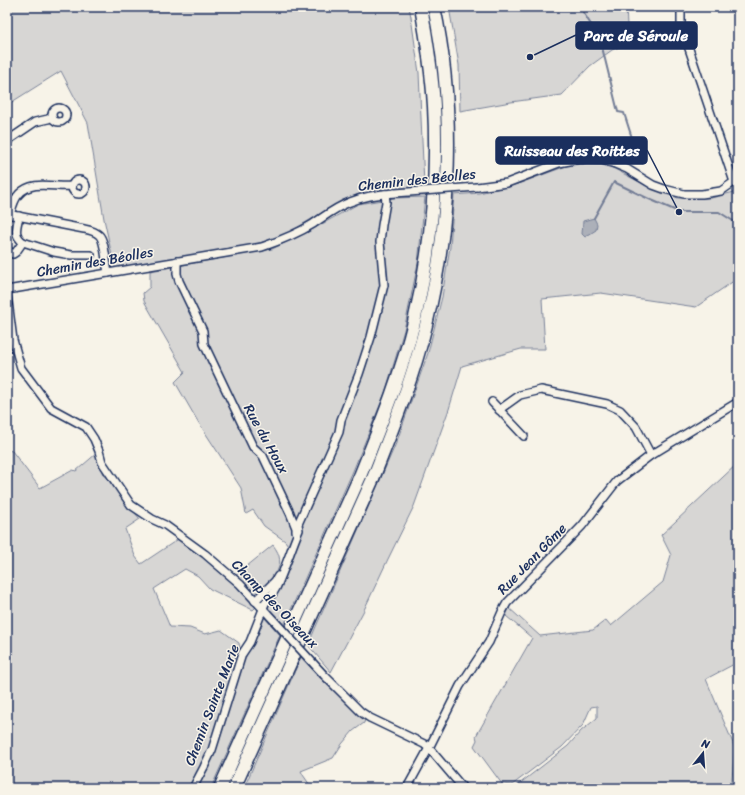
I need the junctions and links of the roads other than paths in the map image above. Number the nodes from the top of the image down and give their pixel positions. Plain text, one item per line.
1 (414, 7) edge
2 (421, 7) edge
3 (434, 7) edge
4 (440, 7) edge
5 (681, 7) edge
6 (447, 113) junction
7 (52, 117) dead end
8 (7, 141) edge
9 (736, 181) edge
10 (72, 186) dead end
11 (434, 186) junction
12 (385, 194) junction
13 (8, 214) edge
14 (19, 216) junction
15 (23, 242) junction
16 (7, 250) edge
17 (91, 255) dead end
18 (177, 262) junction
19 (108, 273) junction
20 (7, 290) edge
21 (7, 294) edge
22 (492, 402) dead end
23 (738, 402) edge
24 (499, 410) junction
25 (524, 436) dead end
26 (651, 455) junction
27 (255, 601) junction
28 (265, 611) junction
29 (429, 748) junction
30 (193, 788) edge
31 (220, 788) edge
32 (234, 788) edge
33 (407, 788) edge
34 (463, 788) edge

1 - 11 highway
2 - 11 highway
3 - 6 highway
4 - 6 highway
5 - 9 street
6 - 32 highway
7 - 8 street
9 - 12 street, Chemin des Béolles, bridge
10 - 13 street
11 - 31 highway
12 - 18 street, Chemin des Béolles
12 - 28 street, Chemin Sainte Marie
13 - 14 street
14 - 15 street
14 - 19 street
15 - 16 street
15 - 17 street
18 - 19 street, Chemin des Béolles
18 - 27 street, Rue du Houx
19 - 20 street, Chemin des Béolles
21 - 27 street, Champ des Oiseaux
22 - 24 street
23 - 26 street, Rue Jean Gôme
24 - 25 street
24 - 26 street
26 - 29 street, Rue Jean Gôme
27 - 28 street, Champ des Oiseaux
28 - 29 street, Champ des Oiseaux, bridge
28 - 30 street, Chemin Sainte Marie
29 - 33 street, Rue Jean Gôme
29 - 34 street, Champ des Oiseaux

